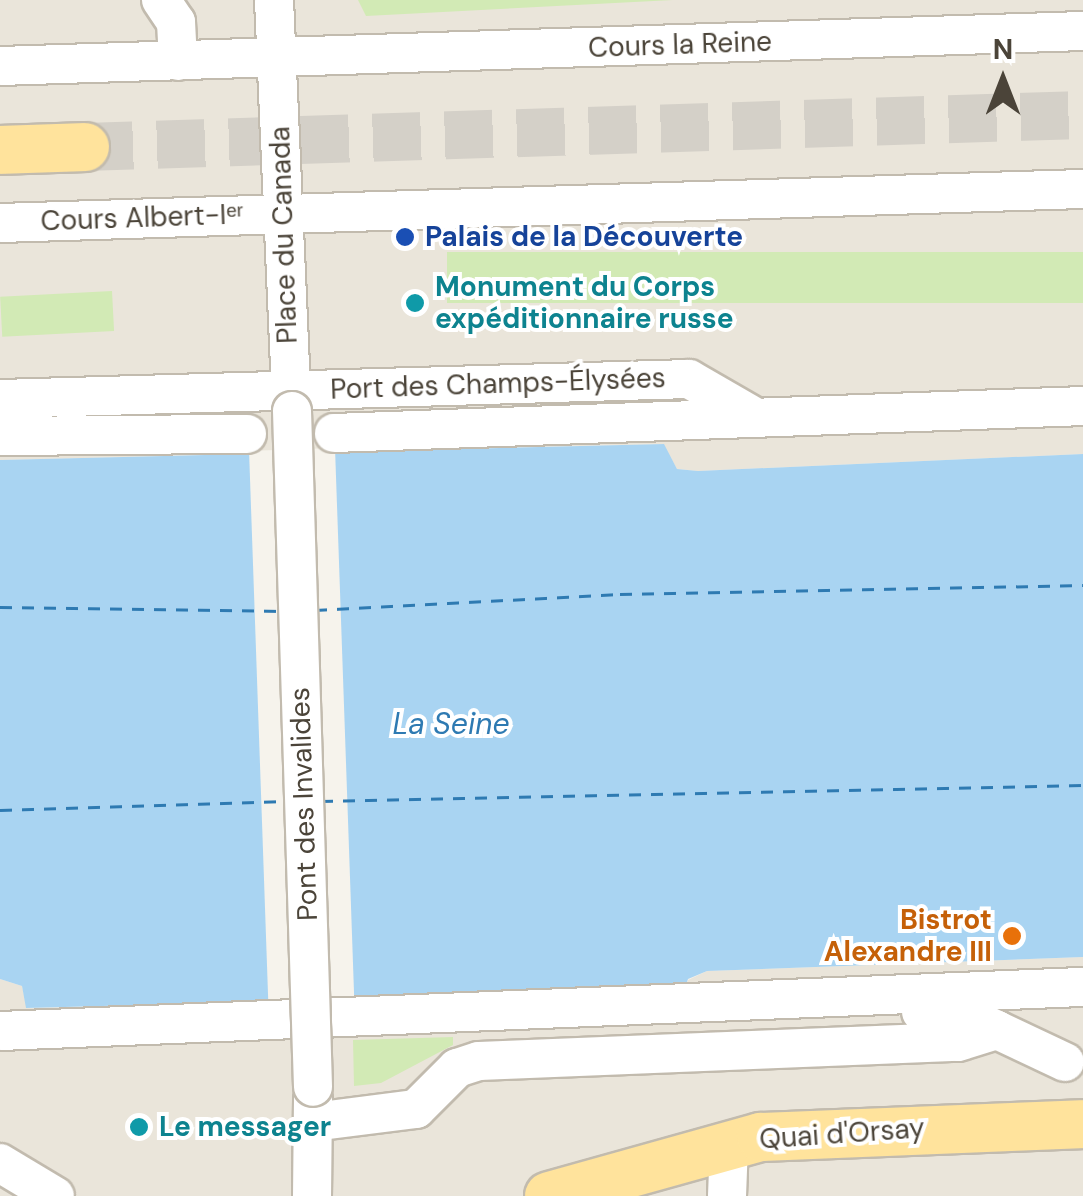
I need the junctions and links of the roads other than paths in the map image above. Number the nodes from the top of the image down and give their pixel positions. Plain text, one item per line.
1 (162, 0) edge
2 (274, 0) edge
3 (1083, 31) edge
4 (276, 58) junction
5 (178, 61) junction
6 (0, 66) edge
7 (85, 147) tunnel mouth
8 (0, 150) edge
9 (1083, 189) edge
10 (284, 212) junction
11 (0, 223) edge
12 (0, 399) edge
13 (291, 400) junction
14 (1083, 406) edge
15 (755, 417) junction
16 (334, 433) dead end
17 (247, 434) dead end
18 (0, 436) edge
19 (1083, 986) edge
20 (850, 1000) junction
21 (996, 1030) junction
22 (0, 1031) edge
23 (1065, 1062) dead end
24 (313, 1104) junction
25 (1083, 1124) edge
26 (729, 1145) junction
27 (0, 1163) edge
28 (56, 1196) edge
29 (312, 1196) edge
30 (549, 1196) edge
31 (727, 1196) edge

1 - 5 street
2 - 4 street, Place du Canada
3 - 4 street, Cours la Reine
4 - 5 street
4 - 10 street, Place du Canada
5 - 6 street
7 - 8 main road
9 - 10 street
10 - 11 street, Cours Albert-Iᵉʳ
10 - 13 street, Place du Canada
12 - 13 street, Port des Champs-Élysées
13 - 15 street, Port des Champs-Élysées
13 - 24 street, Pont des Invalides, bridge
14 - 15 street, Port des Champs-Élysées
15 - 16 street, Port des Champs-Élysées
17 - 18 street
19 - 20 street
20 - 21 street
20 - 22 street
21 - 23 street
21 - 24 street
24 - 29 street, Pont des Invalides
25 - 26 main road, Quai d'Orsay
26 - 30 main road, Quai d'Orsay
26 - 31 street
27 - 28 street

